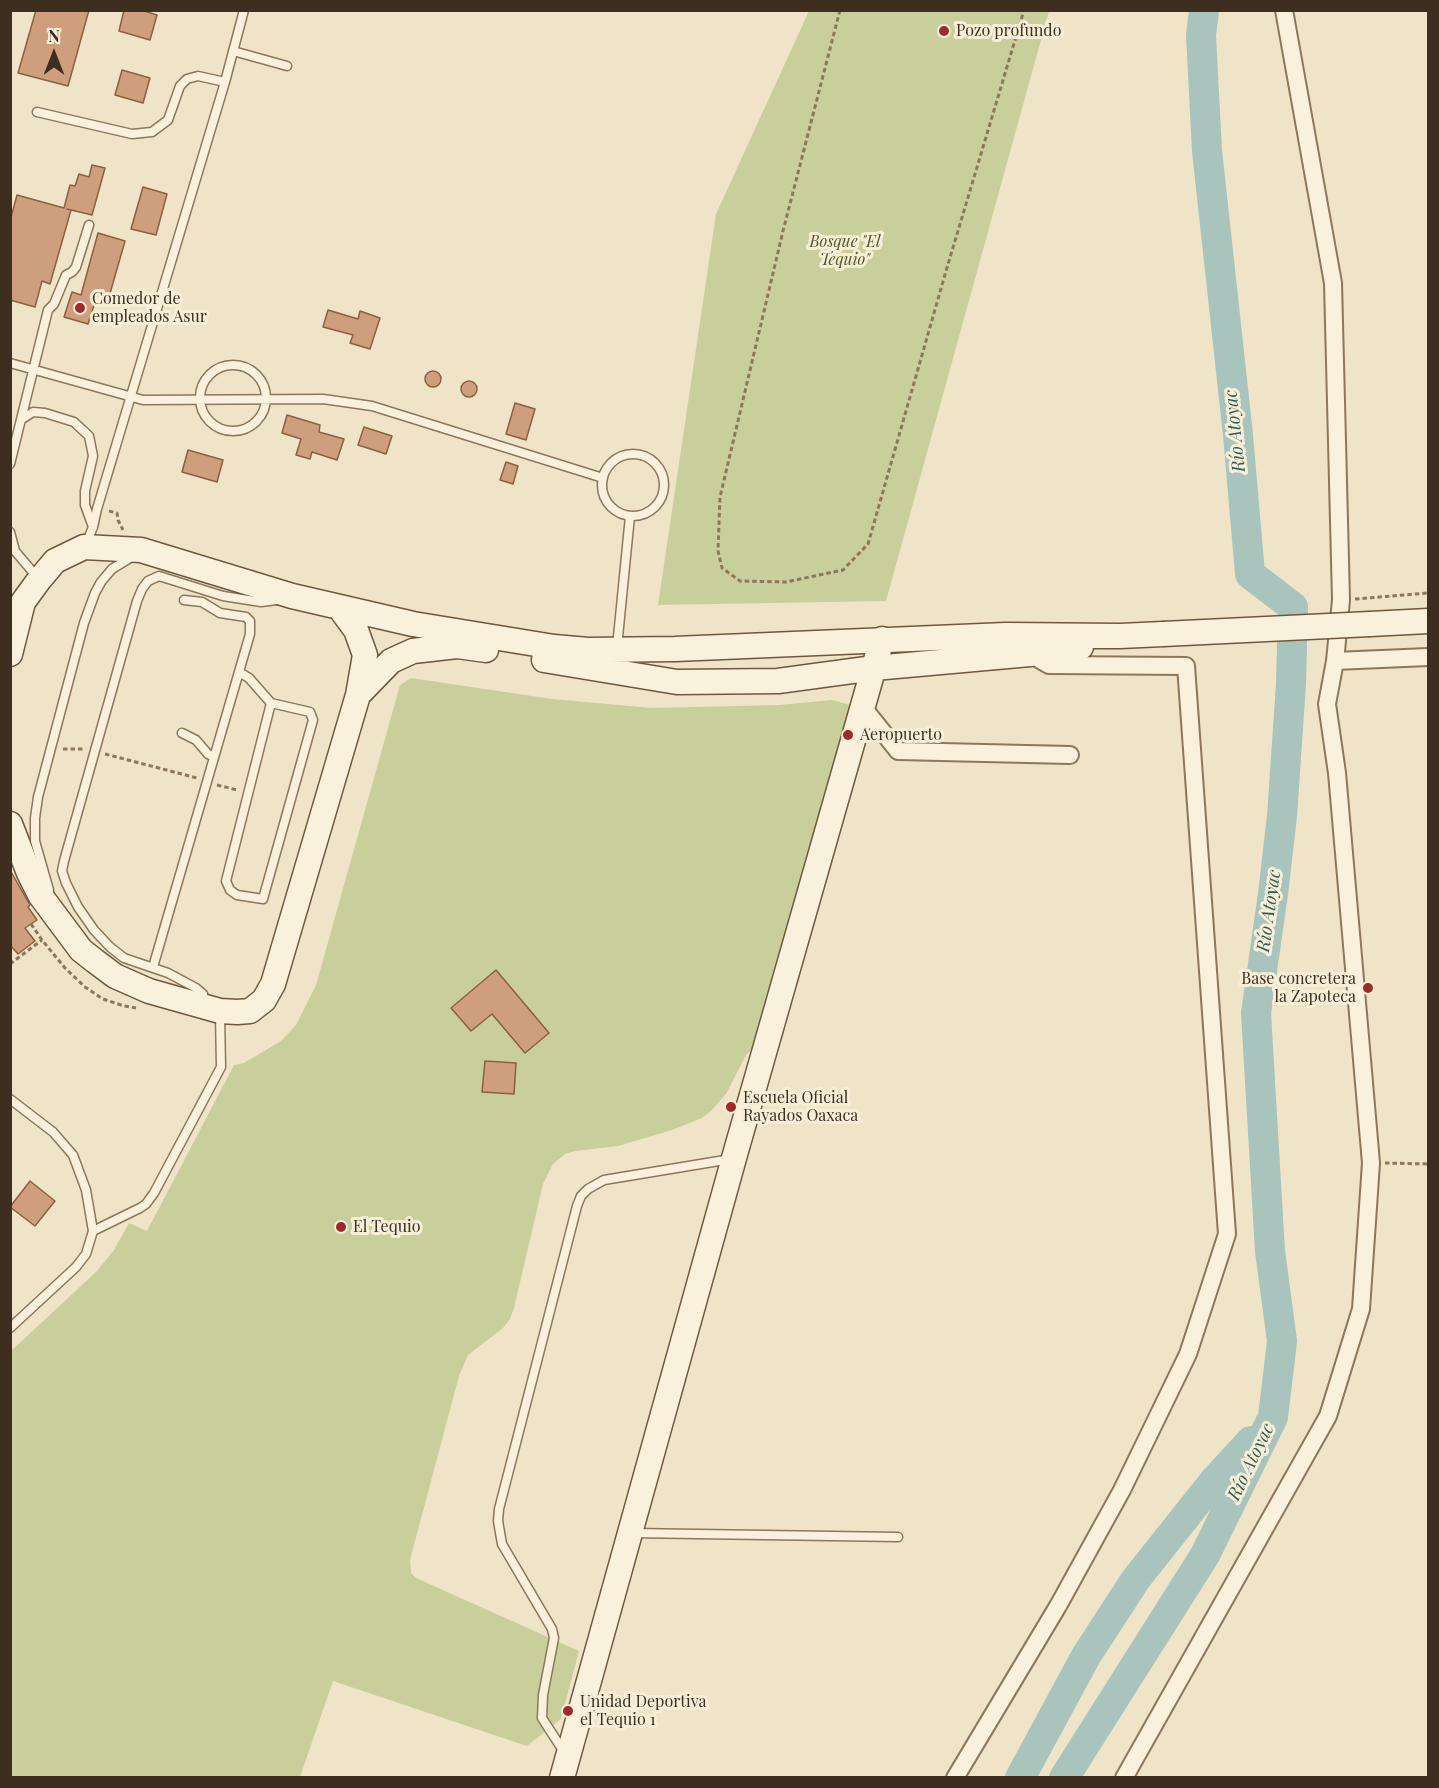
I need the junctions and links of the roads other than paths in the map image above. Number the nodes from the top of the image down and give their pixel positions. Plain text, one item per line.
1 (244, 10) edge
2 (1284, 10) edge
3 (233, 51) junction
4 (287, 66) dead end
5 (225, 82) junction
6 (37, 112) dead end
7 (89, 225) dead end
8 (10, 363) edge
9 (33, 369) junction
10 (132, 397) junction
11 (266, 399) junction
12 (200, 400) junction
13 (22, 419) junction
14 (10, 464) edge
15 (603, 478) junction
16 (630, 516) junction
17 (10, 532) edge
18 (89, 537) junction
19 (135, 541) junction
20 (39, 580) junction
21 (292, 596) junction
22 (184, 600) dead end
23 (339, 607) junction
24 (1428, 621) edge
25 (1120, 636) junction
26 (882, 639) junction
27 (616, 651) junction
28 (10, 654) edge
29 (1030, 654) junction
30 (1428, 657) edge
31 (1335, 661) junction
32 (874, 668) junction
33 (239, 672) junction
34 (358, 695) junction
35 (271, 703) junction
36 (862, 706) junction
37 (182, 733) dead end
38 (1070, 755) dead end
39 (214, 757) junction
40 (10, 824) edge
41 (55, 914) junction
42 (153, 967) junction
43 (213, 1009) junction
44 (10, 1099) edge
45 (734, 1158) junction
46 (93, 1231) junction
47 (10, 1328) edge
48 (631, 1533) junction
49 (898, 1537) dead end
50 (565, 1768) edge
51 (954, 1778) edge
52 (1124, 1778) edge

1 - 3 lane
2 - 31 street
3 - 4 lane
3 - 5 lane
5 - 6 lane
5 - 10 lane
7 - 9 lane
8 - 9 lane
9 - 10 lane
9 - 13 lane
10 - 12 lane
10 - 18 lane
11 - 12 lane
11 - 12 lane
11 - 12 lane
11 - 15 lane
13 - 14 lane
13 - 18 lane
15 - 16 lane
15 - 16 lane
16 - 27 lane
17 - 20 lane
18 - 19 street
18 - 20 street
19 - 21 street
19 - 41 lane
20 - 28 street
21 - 23 street
21 - 42 lane
22 - 33 lane
23 - 27 street
23 - 34 street
24 - 25 street, bridge
25 - 26 street
25 - 29 street
26 - 27 street
26 - 32 street
29 - 32 street
29 - 51 street
30 - 31 street
31 - 52 street
32 - 34 street
32 - 36 street
33 - 35 lane
33 - 39 lane
34 - 43 street
35 - 35 lane
36 - 38 street
36 - 45 street
37 - 39 lane
39 - 42 lane
40 - 41 street
41 - 43 street
42 - 43 lane
43 - 46 lane
44 - 46 lane
45 - 48 street
45 - 50 lane
46 - 47 lane
48 - 49 lane
48 - 50 street

